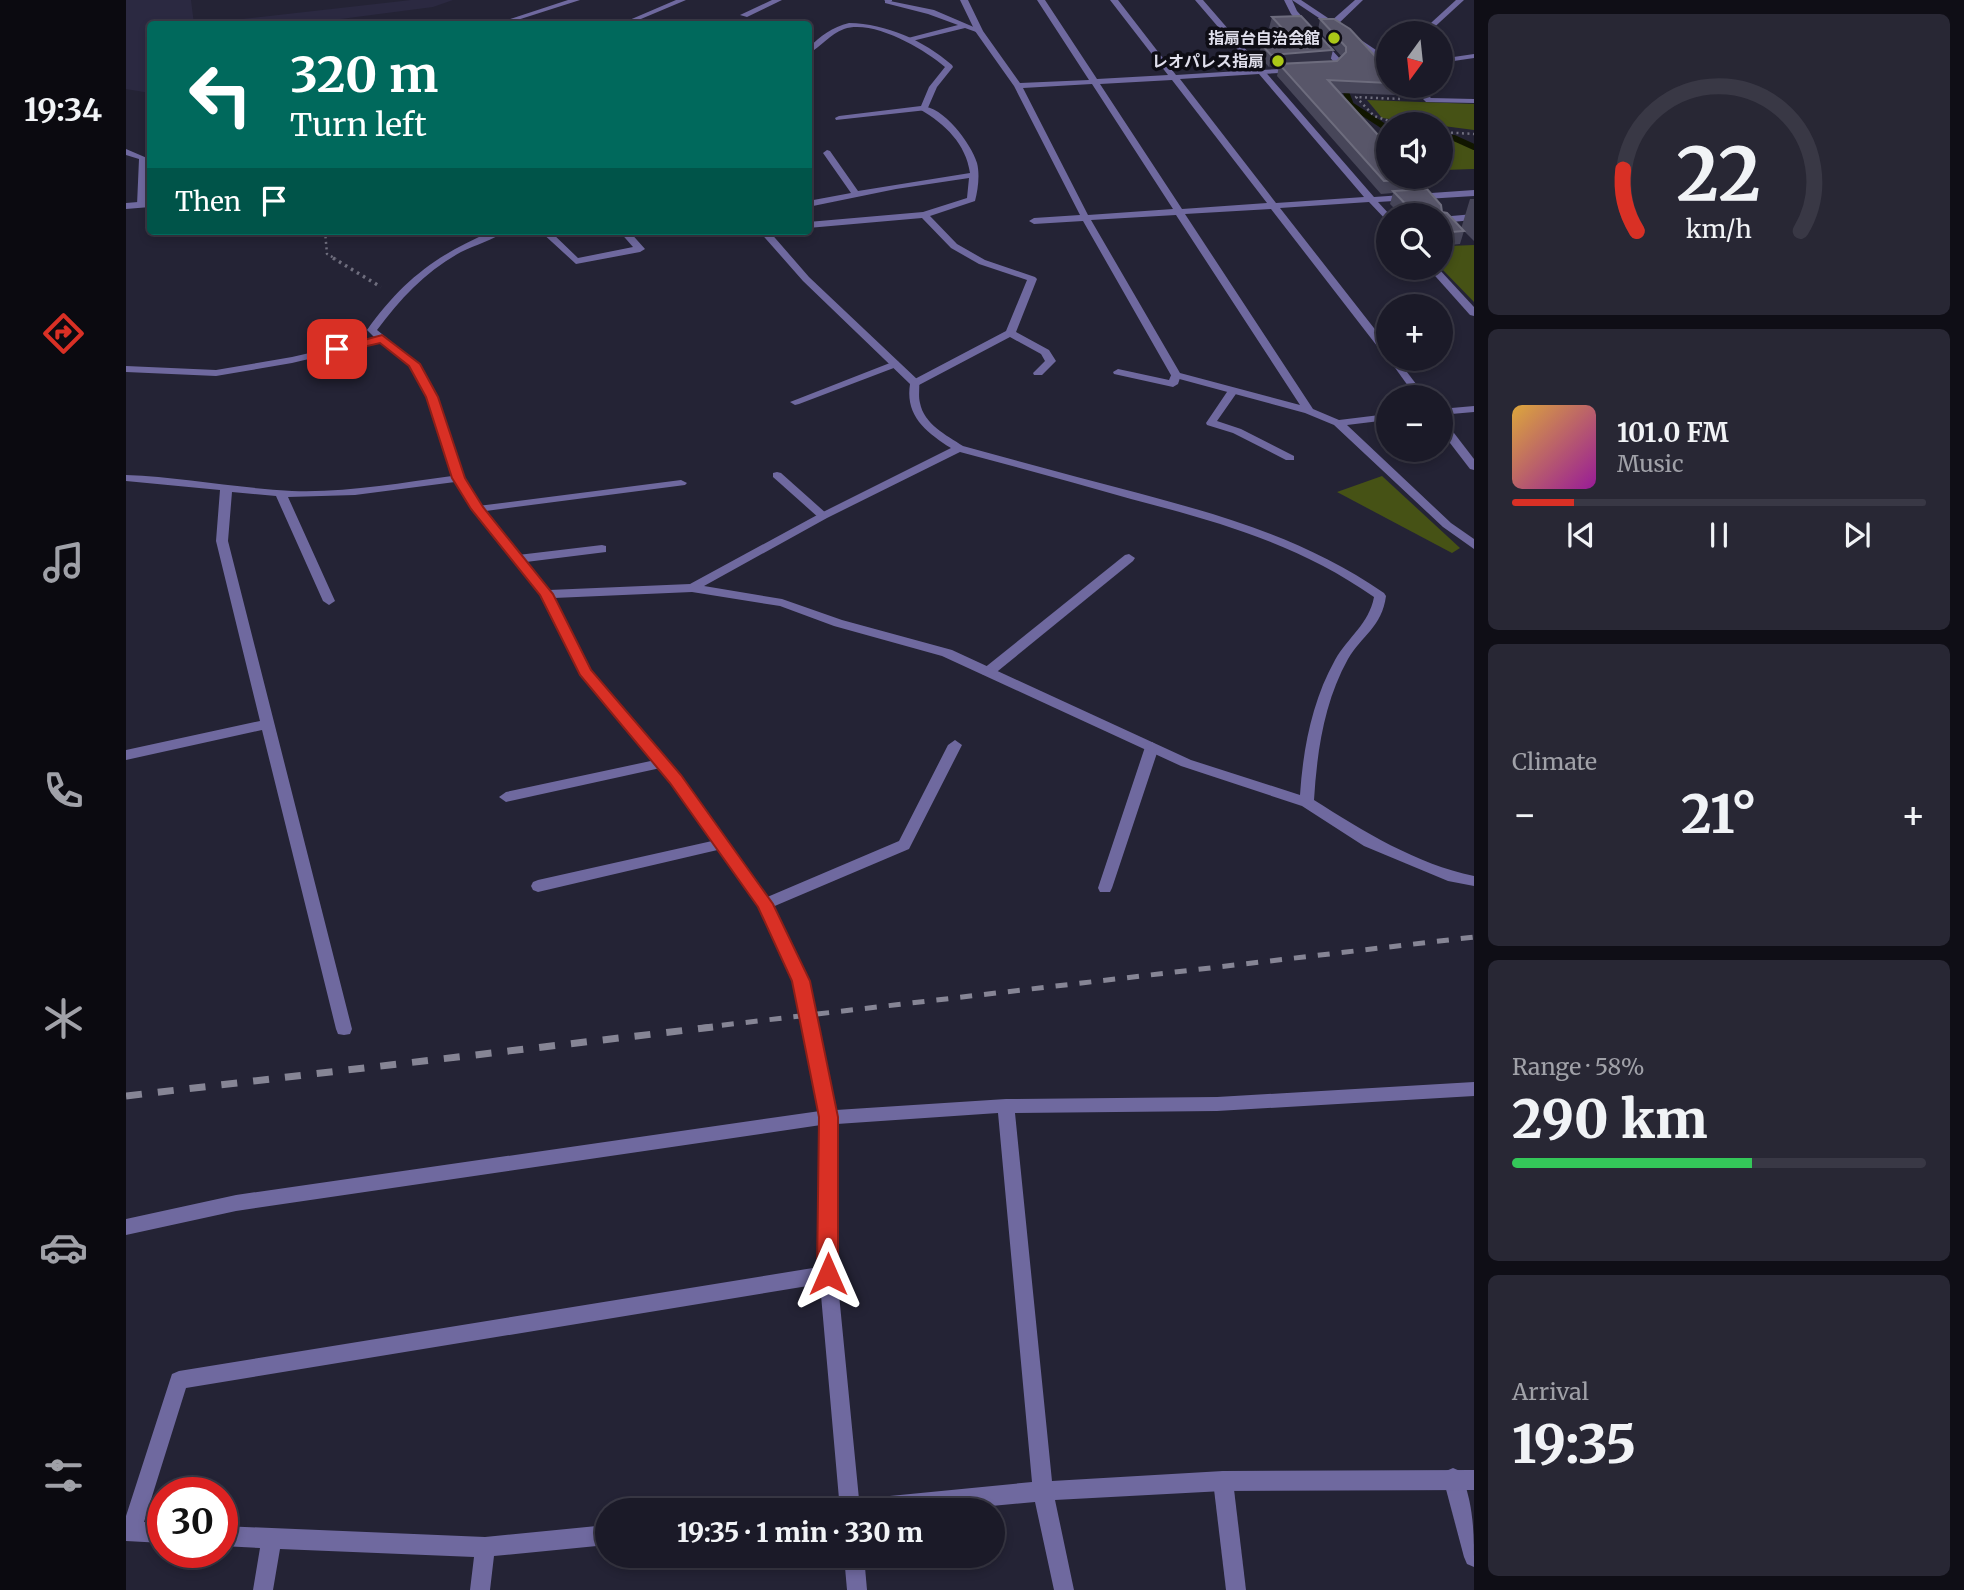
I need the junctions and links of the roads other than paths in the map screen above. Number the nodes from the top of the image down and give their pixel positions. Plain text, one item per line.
1 (576, 0) edge
2 (682, 0) edge
3 (778, 0) edge
4 (888, 0) edge
5 (964, 0) edge
6 (1041, 0) edge
7 (1114, 0) edge
8 (1199, 0) edge
9 (1288, 0) edge
10 (1296, 0) edge
11 (1359, 0) edge
12 (1460, 0) edge
13 (500, 13) dead end
14 (744, 15) dead end
15 (516, 20) junction
16 (512, 21) edge
17 (631, 21) edge
18 (1437, 21) edge
19 (1333, 23) junction
20 (965, 26) junction
21 (979, 31) junction
22 (911, 40) junction
23 (812, 49) edge
24 (1376, 53) edge
25 (1474, 56) edge
26 (1453, 59) edge
27 (1303, 69) edge
28 (1317, 69) edge
29 (1261, 72) junction
30 (1174, 77) junction
31 (1096, 82) junction
32 (1018, 86) junction
33 (1427, 98) edge
34 (1474, 101) edge
35 (924, 108) junction
36 (839, 118) dead end
37 (126, 152) edge
38 (827, 153) dead end
39 (974, 175) junction
40 (1474, 193) edge
41 (856, 194) junction
42 (1371, 200) junction
43 (812, 203) edge
44 (146, 205) edge
45 (126, 206) edge
46 (1275, 206) junction
47 (1376, 206) edge
48 (1181, 212) junction
49 (924, 215) junction
50 (1474, 217) edge
51 (1084, 218) junction
52 (1453, 219) edge
53 (1034, 221) dead end
54 (812, 225) edge
55 (491, 235) edge
56 (549, 235) edge
57 (627, 235) edge
58 (768, 235) edge
59 (1444, 280) edge
60 (1474, 313) edge
61 (1010, 333) junction
62 (1376, 337) edge
63 (382, 339) junction
64 (895, 364) junction
65 (126, 369) edge
66 (1401, 371) edge
67 (1118, 372) dead end
68 (1038, 373) dead end
69 (1176, 375) junction
70 (915, 383) junction
71 (1412, 385) edge
72 (1233, 391) junction
73 (795, 402) dead end
74 (1474, 409) edge
75 (1309, 411) junction
76 (1453, 411) edge
77 (1376, 418) edge
78 (1338, 423) junction
79 (1453, 439) edge
80 (959, 448) junction
81 (1290, 458) dead end
82 (1474, 467) edge
83 (777, 475) dead end
84 (126, 478) edge
85 (458, 478) junction
86 (681, 483) dead end
87 (226, 489) junction
88 (280, 493) junction
89 (478, 509) junction
90 (822, 516) junction
91 (1474, 545) edge
92 (602, 550) dead end
93 (1129, 558) dead end
94 (518, 559) junction
95 (692, 588) junction
96 (546, 594) junction
97 (329, 601) dead end
98 (988, 672) junction
99 (268, 724) junction
100 (955, 745) dead end
101 (1152, 747) junction
102 (126, 755) edge
103 (660, 764) junction
104 (506, 797) dead end
105 (1307, 802) junction
106 (721, 844) junction
107 (1474, 881) edge
108 (538, 886) dead end
109 (1105, 888) dead end
110 (765, 904) junction
111 (344, 1029) dead end
112 (1474, 1089) edge
113 (1006, 1106) junction
114 (829, 1117) junction
115 (126, 1227) edge
116 (828, 1274) junction
117 (1453, 1478) junction
118 (1474, 1480) edge
119 (1223, 1481) junction
120 (1043, 1491) junction
121 (128, 1532) edge
122 (147, 1533) edge
123 (595, 1536) edge
124 (238, 1537) edge
125 (272, 1538) junction
126 (485, 1547) junction
127 (1474, 1557) edge
128 (855, 1568) edge
129 (263, 1590) edge
130 (480, 1590) edge
131 (857, 1590) edge
132 (1064, 1590) edge
133 (1236, 1590) edge

1 - 15 street
2 - 17 street
3 - 14 street
4 - 20 street
5 - 21 street
6 - 31 street
7 - 30 street
8 - 29 street
9 - 28 street
10 - 19 street
11 - 19 street
12 - 18 street
13 - 15 street
15 - 16 street
19 - 24 street
20 - 21 street
20 - 22 street
21 - 32 street
22 - 23 street
22 - 35 street
25 - 26 street
27 - 29 street
29 - 30 street
29 - 42 street
30 - 31 street
30 - 46 street
31 - 32 street
31 - 48 street
32 - 51 street
33 - 34 street
35 - 36 street
35 - 39 street
37 - 44 street
38 - 41 street
39 - 41 street
39 - 49 street
40 - 42 street
41 - 43 street
42 - 46 street
42 - 47 street
44 - 45 street
46 - 48 street
46 - 62 street
48 - 51 street
48 - 75 street
49 - 54 street
49 - 61 street
50 - 52 street
51 - 53 street
51 - 69 street
55 - 63 street
56 - 57 street
58 - 64 street
59 - 60 street
61 - 68 street
61 - 70 street
63 - 65 street
63 - 85 street
64 - 70 street
64 - 73 street
66 - 71 street
67 - 69 street
69 - 72 street
70 - 80 street
72 - 75 street
72 - 81 street
74 - 76 street
75 - 78 street
77 - 78 street
78 - 91 street
79 - 82 street
80 - 90 street
80 - 105 street
83 - 90 street
84 - 87 street
85 - 88 street
85 - 89 street
86 - 89 street
87 - 88 street
87 - 99 street
88 - 97 street
89 - 94 street
90 - 95 street
92 - 94 street
93 - 98 street
94 - 96 street
95 - 96 street
95 - 98 street
96 - 103 street
98 - 101 street
99 - 102 street
99 - 111 street
100 - 110 street
101 - 105 street
101 - 109 street
103 - 104 street
103 - 106 street
105 - 107 street
106 - 108 street
106 - 110 street
110 - 114 street
112 - 113 street
113 - 114 street
113 - 120 street
114 - 115 street
114 - 116 street
116 - 120 street
116 - 121 street
117 - 118 street
117 - 119 street
117 - 127 street
119 - 120 street
119 - 133 street
120 - 132 street
121 - 122 street
123 - 126 street
124 - 125 street
125 - 126 street
125 - 129 street
126 - 130 street
128 - 131 street

